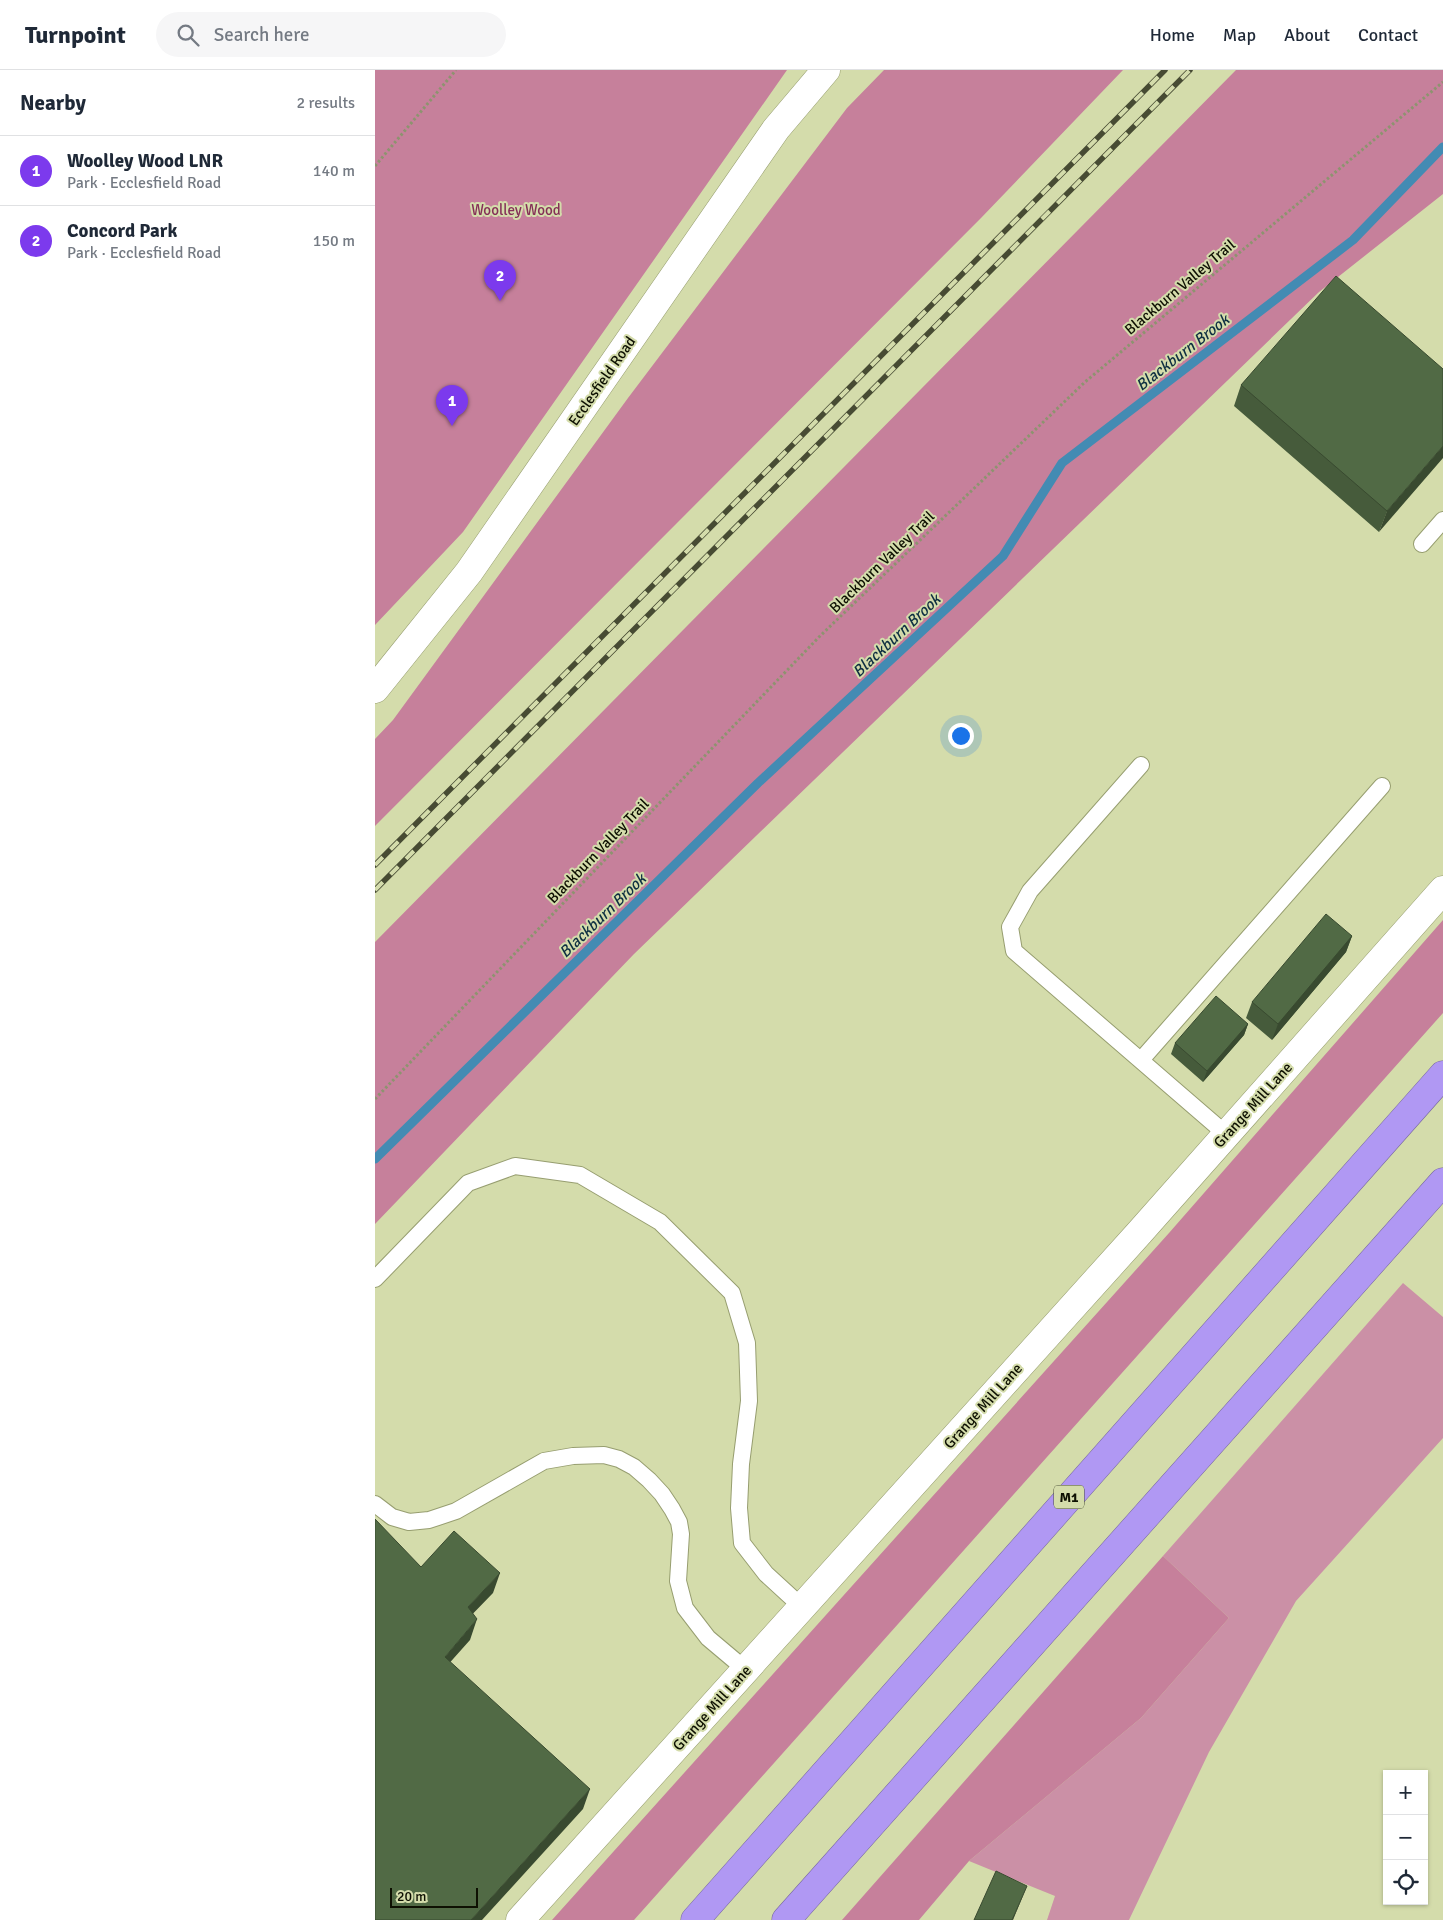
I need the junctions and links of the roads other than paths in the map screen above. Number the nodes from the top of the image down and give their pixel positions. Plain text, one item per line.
1 (826, 70) edge
2 (1443, 520) edge
3 (1422, 544) dead end
4 (375, 690) edge
5 (1141, 765) dead end
6 (1382, 786) dead end
7 (1443, 890) edge
8 (1141, 1060) junction
9 (1443, 1075) edge
10 (1227, 1134) junction
11 (1443, 1182) edge
12 (375, 1279) edge
13 (375, 1504) edge
14 (802, 1607) junction
15 (746, 1670) junction
16 (520, 1920) edge
17 (695, 1920) edge
18 (786, 1920) edge

1 - 4 street, Ecclesfield Road
2 - 3 lane
5 - 8 lane
6 - 8 lane
7 - 10 street, Grange Mill Lane
8 - 10 lane
9 - 17 highway, M1
10 - 14 street, Grange Mill Lane
11 - 18 highway
12 - 14 lane
13 - 15 lane
14 - 15 street, Grange Mill Lane
15 - 16 street, Grange Mill Lane

